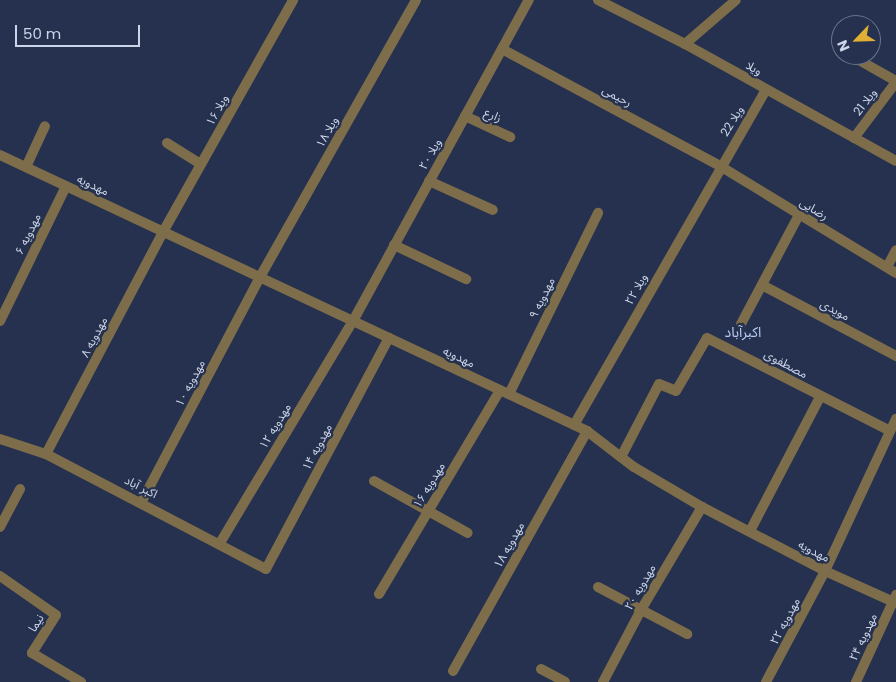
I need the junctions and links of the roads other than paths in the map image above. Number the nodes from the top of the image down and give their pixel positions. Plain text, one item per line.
1 (293, 0) edge
2 (416, 0) edge
3 (529, 0) edge
4 (598, 0) edge
5 (733, 1) edge
6 (685, 44) junction
7 (502, 49) junction
8 (868, 65) edge
9 (896, 81) edge
10 (766, 90) junction
11 (465, 116) junction
12 (45, 126) dead end
13 (510, 137) dead end
14 (854, 138) junction
15 (167, 143) dead end
16 (0, 155) edge
17 (896, 161) edge
18 (201, 164) junction
19 (720, 166) junction
20 (26, 167) junction
21 (429, 181) junction
22 (66, 186) junction
23 (493, 210) dead end
24 (598, 213) dead end
25 (799, 214) junction
26 (163, 232) junction
27 (394, 245) junction
28 (896, 250) edge
29 (887, 267) junction
30 (896, 273) edge
31 (260, 277) junction
32 (466, 279) dead end
33 (762, 285) junction
34 (0, 321) edge
35 (353, 321) junction
36 (741, 324) dead end
37 (389, 338) junction
38 (896, 356) edge
39 (505, 392) junction
40 (820, 397) junction
41 (896, 419) edge
42 (574, 425) junction
43 (586, 431) junction
44 (890, 431) junction
45 (0, 439) edge
46 (46, 454) junction
47 (621, 457) junction
48 (374, 480) dead end
49 (20, 489) dead end
50 (142, 501) junction
51 (702, 507) junction
52 (428, 511) junction
53 (0, 527) edge
54 (750, 531) junction
55 (468, 533) dead end
56 (220, 543) junction
57 (266, 569) joint
58 (825, 571) junction
59 (0, 576) edge
60 (598, 587) dead end
61 (379, 594) dead end
62 (895, 600) edge
63 (641, 610) junction
64 (688, 634) dead end
65 (541, 669) dead end
66 (453, 671) dead end
67 (81, 682) edge
68 (565, 682) edge
69 (603, 682) edge
70 (766, 682) edge
71 (856, 682) edge

1 - 18 street, ویلا ۱۶
2 - 31 street, ویلا ۱۸
3 - 7 street, ویلا ۲۰
4 - 6 street, ویلا
5 - 6 street
6 - 10 street, ویلا
7 - 11 street, ویلا ۲۰
7 - 19 street, رحیمی
8 - 9 street, ویلا 21
9 - 14 street, ویلا 21
10 - 14 street, ویلا
10 - 19 street, ویلا 22
11 - 13 street, زارع
11 - 21 street, ویلا ۲۰
12 - 20 street
14 - 17 street, ویلا
15 - 18 street
16 - 20 street, مهدویه
18 - 26 street, ویلا ۱۶
19 - 25 street, رضایی
19 - 42 street, ویلا ۲۲
20 - 22 street, مهدویه
21 - 23 street
21 - 27 street, ویلا ۲۰
22 - 26 street, مهدویه
22 - 34 street, مهدویه ۶
24 - 39 street, مهدویه ۹
25 - 29 street, رضایی
25 - 33 street
26 - 31 street, مهدویه
26 - 46 street, مهدویه ۸
27 - 32 street
27 - 35 street, ویلا ۲۰
28 - 29 street
29 - 30 street, رضایی
31 - 35 street, مهدویه
31 - 50 street, مهدویه ۱۰
33 - 36 street
33 - 38 street, مویدی
35 - 37 street, مهدویه
35 - 56 street, مهدویه ۱۲
37 - 39 street, مهدویه
37 - 57 street, مهدویه ۱۴
39 - 42 street, مهدویه
39 - 52 street, مهدویه ۱۶
40 - 44 street, مصطفوی
40 - 47 street, مصطفوی
40 - 54 street
41 - 44 street
42 - 43 street, مهدویه
43 - 47 street, مهدویه
43 - 66 street, مهدویه ۱۸
44 - 58 street
45 - 46 street, اکبر آباد
46 - 50 street, اکبر آباد
47 - 51 street, مهدویه
48 - 52 street
49 - 53 street
50 - 56 street, اکبر آباد
51 - 54 street, مهدویه
51 - 63 street, مهدویه ۲۰
52 - 55 street
52 - 61 street, مهدویه ۱۶
54 - 58 street, مهدویه
56 - 57 street, اکبر آباد
58 - 62 street, مهدویه
58 - 70 street, مهدویه ۲۲
59 - 67 street, نیما
60 - 63 street
62 - 71 street, مهدویه ۲۴
63 - 64 street
63 - 69 street, مهدویه ۲۰
65 - 68 street

